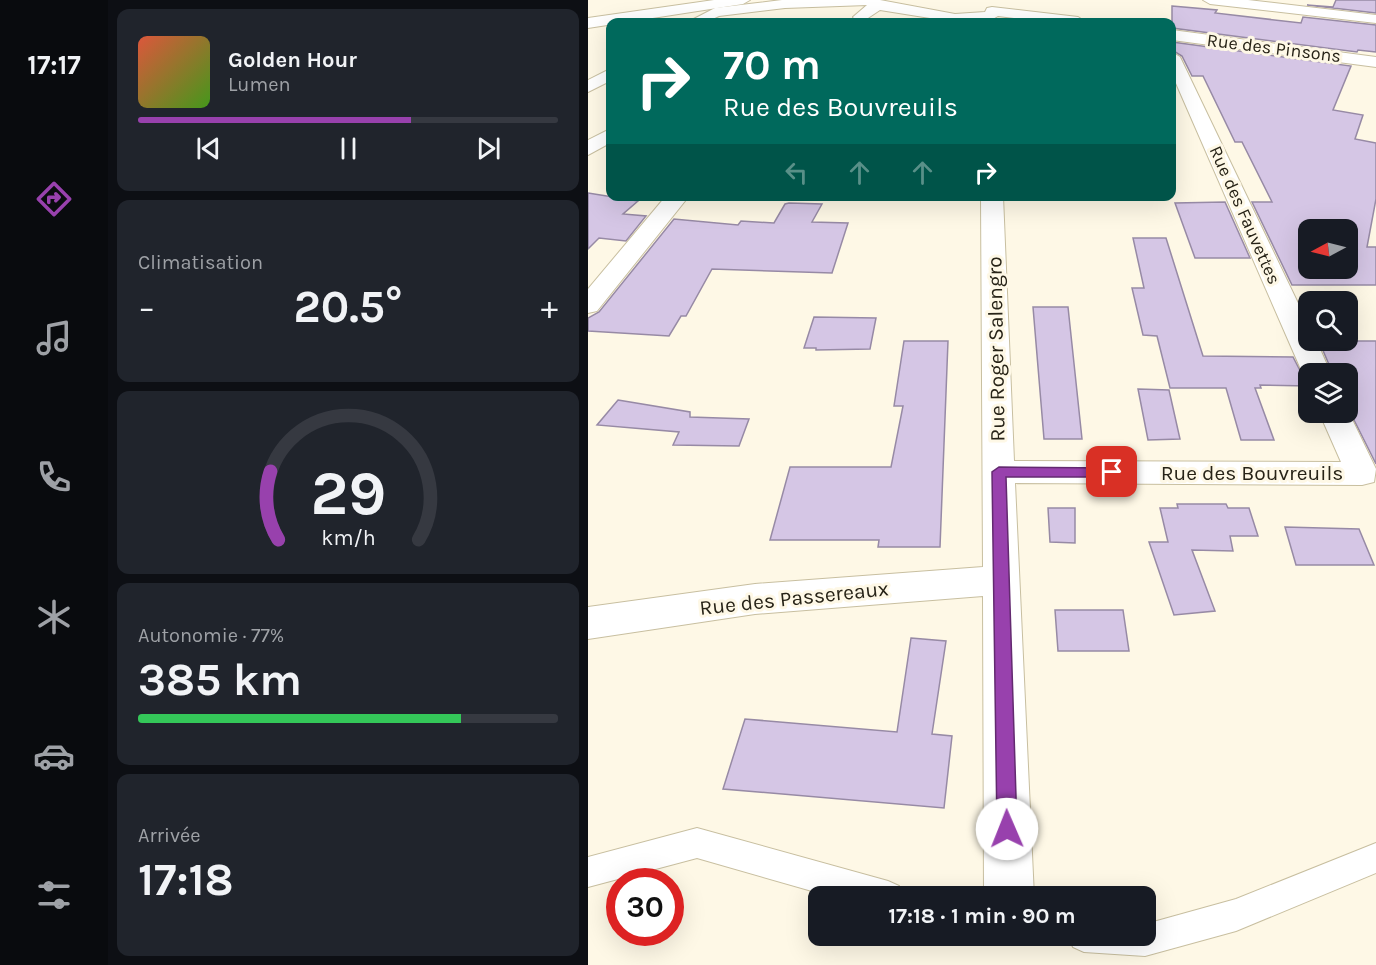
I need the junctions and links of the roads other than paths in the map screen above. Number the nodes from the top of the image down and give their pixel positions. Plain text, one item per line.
1 (743, 0) edge
2 (1210, 0) edge
3 (877, 5) junction
4 (990, 12) edge
5 (622, 18) edge
6 (704, 18) edge
7 (860, 18) edge
8 (1043, 18) edge
9 (1376, 19) edge
10 (606, 20) edge
11 (588, 23) edge
12 (1176, 36) edge
13 (1350, 58) junction
14 (1376, 62) edge
15 (1176, 65) edge
16 (606, 76) edge
17 (1370, 79) dead end
18 (588, 87) edge
19 (674, 201) edge
20 (992, 201) edge
21 (588, 305) edge
22 (1312, 363) edge
23 (1339, 423) edge
24 (999, 472) junction
25 (1001, 580) junction
26 (588, 623) edge
27 (1376, 858) edge
28 (588, 872) edge
29 (849, 886) edge
30 (1009, 886) edge
31 (1156, 937) edge

1 - 5 street
2 - 9 street
3 - 4 street
3 - 6 street
3 - 7 street
4 - 8 street
10 - 11 street
12 - 13 street, Rue des Pinsons
13 - 14 street, Rue des Pinsons
13 - 17 street
15 - 22 street, Rue des Fauvettes
16 - 18 street
19 - 21 street
20 - 24 street, Rue Roger Salengro
23 - 24 street, Rue des Bouvreuils
24 - 25 street, Rue Roger Salengro
25 - 26 street, Rue des Passereaux
25 - 30 street, Rue Roger Salengro
27 - 31 lane
28 - 29 lane

